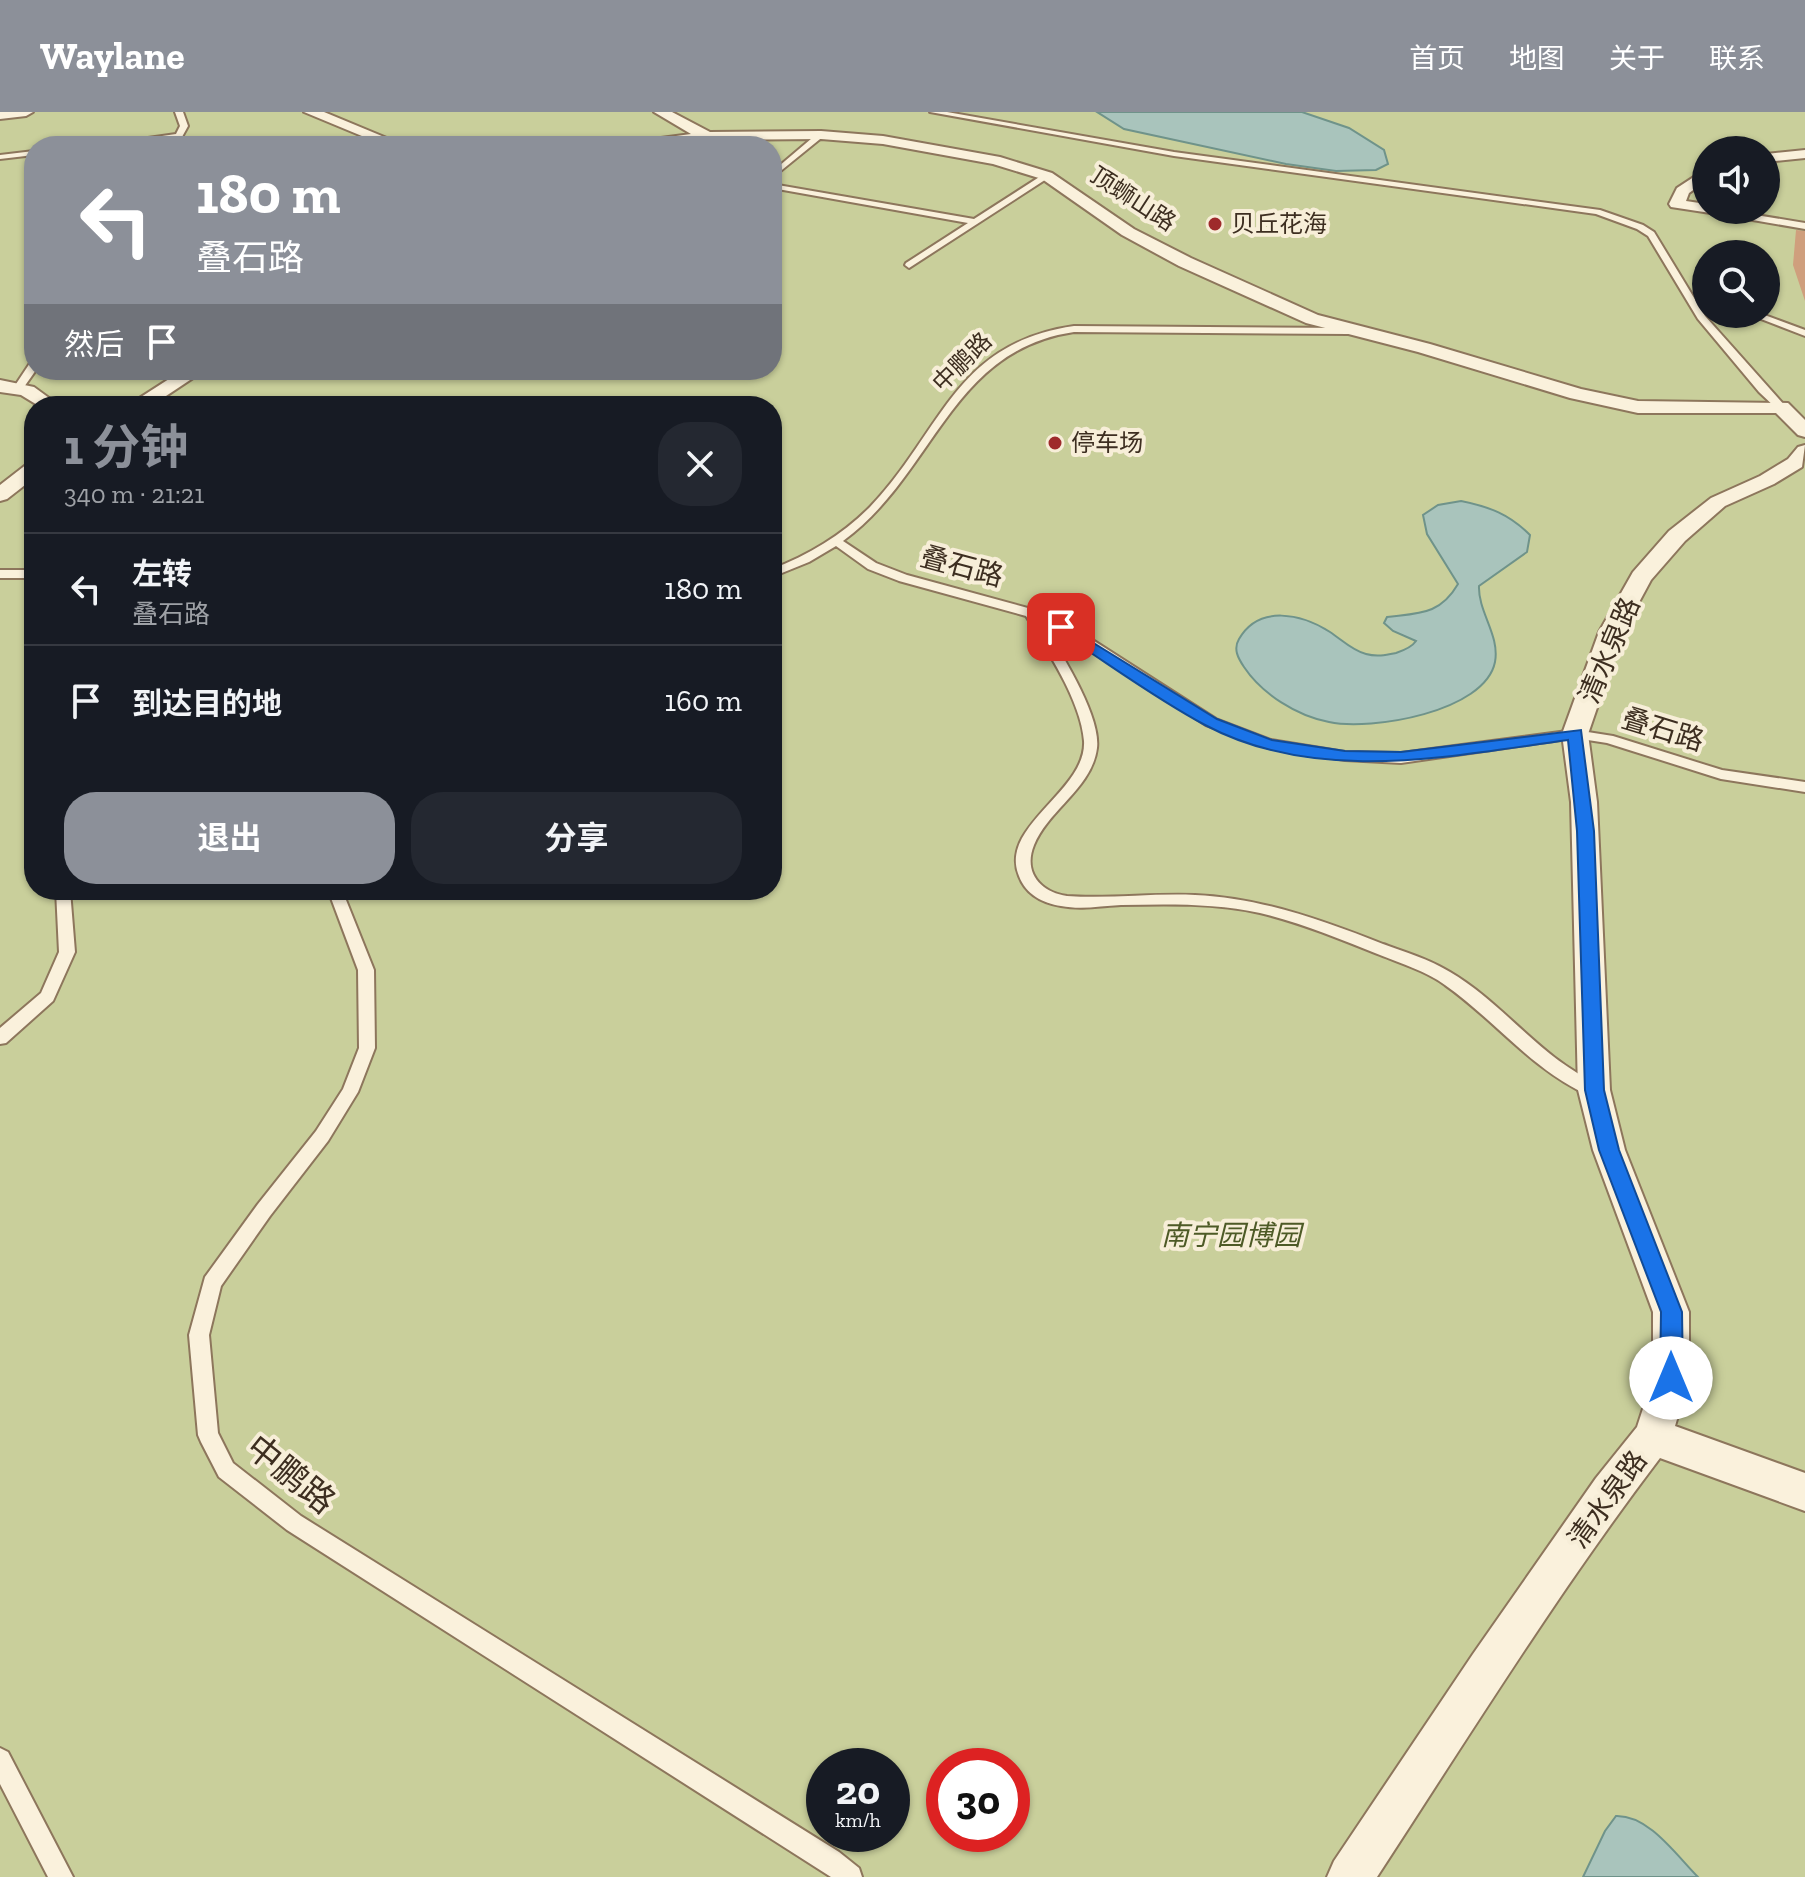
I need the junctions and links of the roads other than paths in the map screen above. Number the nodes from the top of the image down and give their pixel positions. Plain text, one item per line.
1 (26, 112) edge
2 (179, 112) edge
3 (311, 112) edge
4 (661, 112) edge
5 (934, 112) edge
6 (0, 115) edge
7 (821, 135) junction
8 (178, 136) edge
9 (373, 136) edge
10 (706, 136) joint
11 (24, 154) edge
12 (1805, 154) edge
13 (0, 157) edge
14 (1780, 157) edge
15 (782, 168) edge
16 (1047, 176) junction
17 (1692, 184) edge
18 (782, 188) edge
19 (1692, 207) edge
20 (975, 222) junction
21 (1780, 222) edge
22 (1805, 226) edge
23 (909, 265) dead end
24 (1686, 297) junction
25 (1692, 298) edge
26 (1780, 324) edge
27 (1349, 331) junction
28 (1805, 333) edge
29 (180, 380) edge
30 (10, 386) edge
31 (39, 396) edge
32 (153, 396) edge
33 (1781, 407) junction
34 (1805, 431) edge
35 (1805, 451) edge
36 (24, 476) edge
37 (0, 495) edge
38 (837, 542) junction
39 (782, 568) edge
40 (0, 574) edge
41 (24, 574) edge
42 (1031, 613) junction
43 (1575, 734) junction
44 (1805, 787) edge
45 (64, 900) edge
46 (339, 900) edge
47 (0, 1038) edge
48 (1594, 1090) junction
49 (1653, 1437) junction
50 (1805, 1492) edge
51 (0, 1760) edge
52 (61, 1877) edge
53 (850, 1877) edge
54 (1350, 1877) edge

1 - 6 street
2 - 8 lane
3 - 9 street
4 - 10 street
5 - 24 lane
7 - 10 street, 顶蛳山路
7 - 15 lane
7 - 16 street, 顶蛳山路
11 - 13 lane
12 - 14 street
16 - 20 lane
16 - 27 street, 顶蛳山路
17 - 19 street
18 - 20 lane
20 - 23 lane
21 - 22 lane
24 - 25 lane
24 - 33 lane
26 - 28 lane
27 - 33 street, 顶蛳山路
27 - 38 lane, 中鹏路
29 - 32 street
30 - 31 street
33 - 34 street
35 - 43 street, 清水泉路
36 - 37 street
38 - 39 lane, 中鹏路
38 - 42 lane, 叠石路
40 - 41 lane
42 - 43 lane, 叠石路
42 - 48 lane
43 - 44 lane, 叠石路
43 - 48 street, 清水泉路
45 - 47 lane
46 - 53 lane, 中鹏路
48 - 49 street, 清水泉路
49 - 50 street
49 - 54 street, 清水泉路
51 - 52 lane

